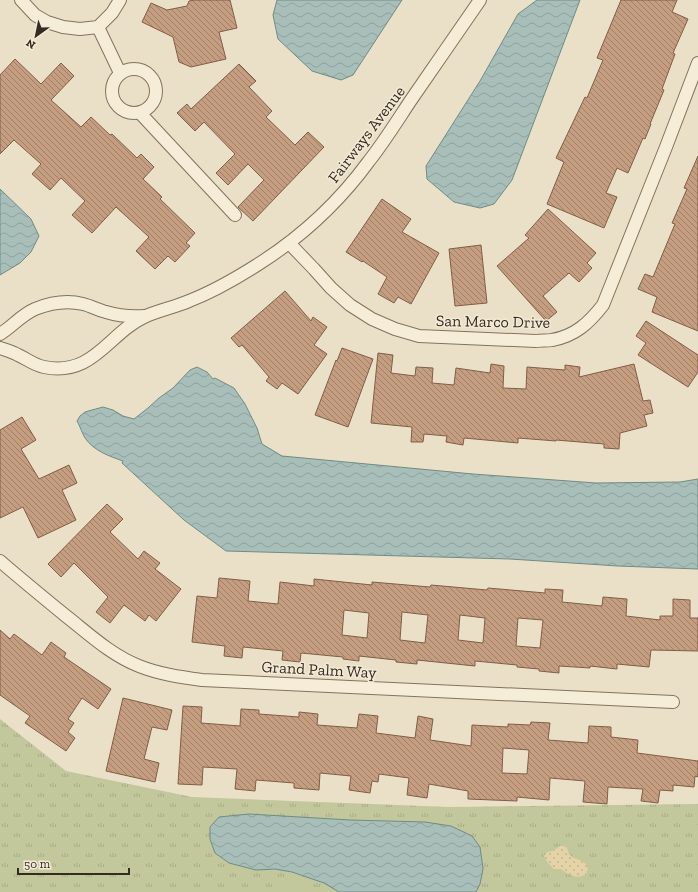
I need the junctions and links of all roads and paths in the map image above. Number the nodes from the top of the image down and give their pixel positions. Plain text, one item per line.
1 (21, 0) edge
2 (120, 0) edge
3 (480, 0) edge
4 (98, 27) junction
5 (698, 63) edge
6 (120, 73) junction
7 (140, 113) junction
8 (235, 215) dead end
9 (289, 243) junction
10 (147, 316) junction
11 (0, 334) edge
12 (0, 348) edge
13 (0, 561) edge
14 (673, 702) dead end

1 - 4 street
2 - 4 street
3 - 9 street, Fairways Avenue
4 - 6 street
5 - 9 street, San Marco Drive
6 - 7 street
6 - 7 street
7 - 8 street
9 - 10 street, Fairways Avenue
10 - 11 street, Fairways Avenue
10 - 12 street, Fairways Avenue
13 - 14 street, Grand Palm Way

